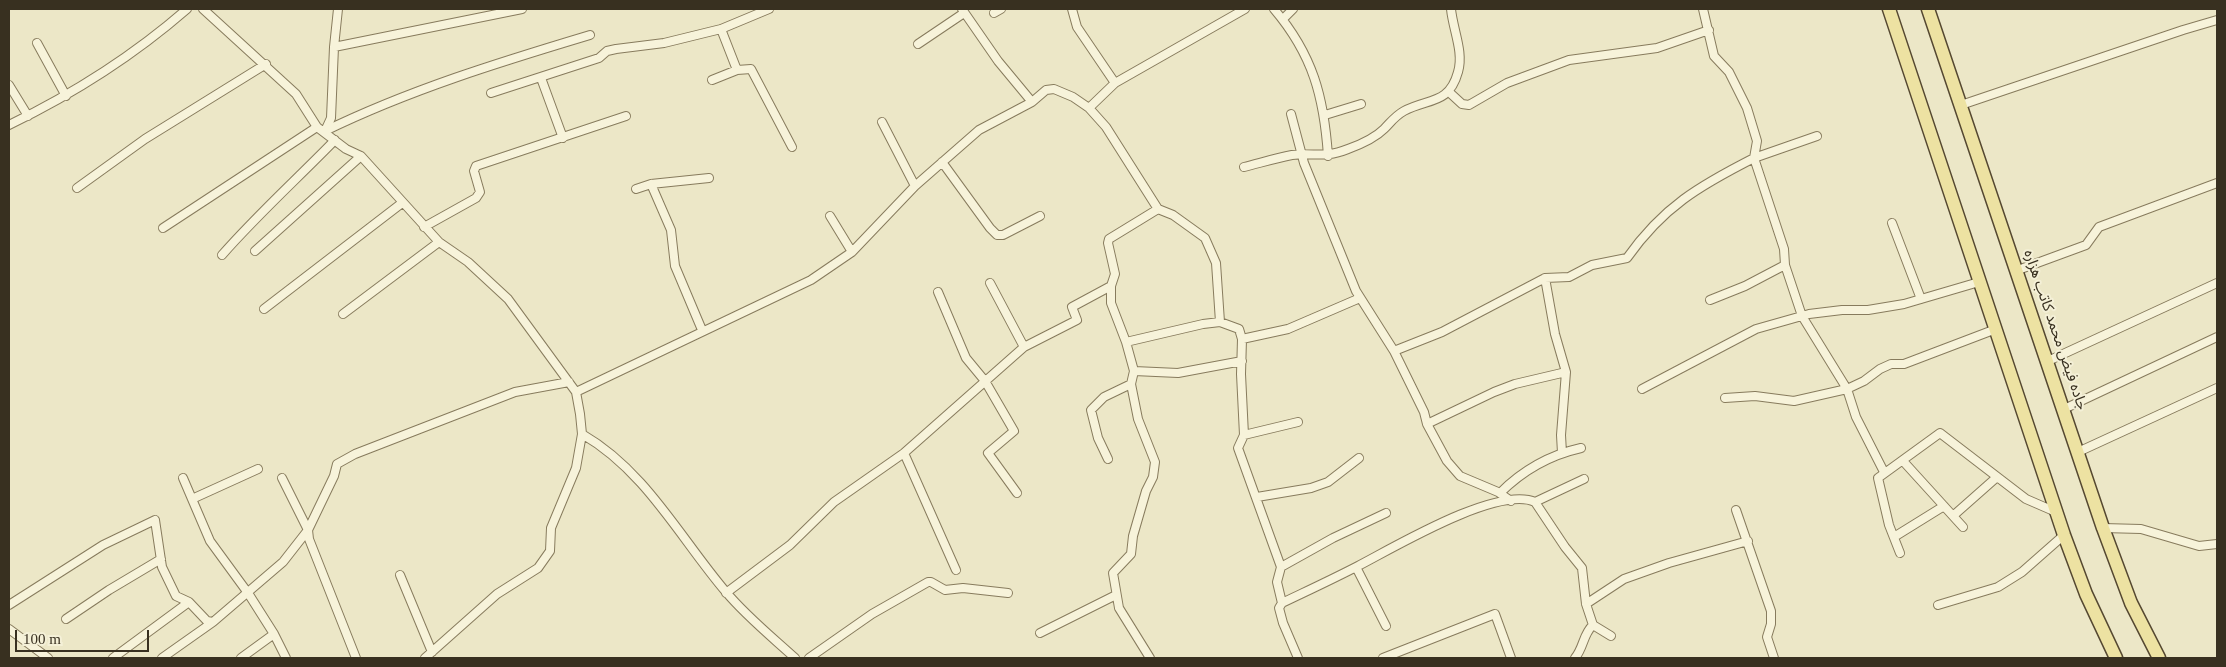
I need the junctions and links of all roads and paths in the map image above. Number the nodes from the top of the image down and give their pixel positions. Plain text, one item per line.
1 (187, 9) edge
2 (203, 9) edge
3 (338, 9) edge
4 (522, 9) edge
5 (769, 9) edge
6 (1001, 9) edge
7 (1072, 9) edge
8 (1245, 9) edge
9 (1274, 9) edge
10 (1292, 9) edge
11 (1451, 9) edge
12 (1703, 9) edge
13 (1889, 9) edge
14 (1928, 9) edge
15 (963, 11) edge
16 (994, 13) dead end
17 (1283, 19) junction
18 (2217, 20) edge
19 (721, 29) junction
20 (1709, 30) junction
21 (590, 35) dead end
22 (37, 44) dead end
23 (918, 44) dead end
24 (334, 47) junction
25 (266, 64) junction
26 (737, 70) junction
27 (541, 78) junction
28 (712, 80) dead end
29 (1115, 83) junction
30 (9, 85) edge
31 (1450, 92) junction
32 (491, 93) dead end
33 (66, 96) junction
34 (1032, 102) junction
35 (1361, 104) dead end
36 (1961, 105) junction
37 (1089, 108) junction
38 (1291, 114) dead end
39 (1325, 115) junction
40 (28, 116) junction
41 (626, 116) dead end
42 (882, 122) dead end
43 (9, 124) edge
44 (321, 129) junction
45 (1817, 136) dead end
46 (563, 138) junction
47 (334, 140) junction
48 (792, 147) dead end
49 (1302, 155) junction
50 (360, 156) junction
51 (1328, 156) junction
52 (1754, 158) junction
53 (942, 162) junction
54 (1244, 167) dead end
55 (709, 178) dead end
56 (2217, 183) edge
57 (650, 184) junction
58 (915, 186) junction
59 (77, 188) dead end
60 (636, 190) dead end
61 (402, 203) junction
62 (1158, 209) junction
63 (830, 216) dead end
64 (1040, 216) dead end
65 (1892, 222) dead end
66 (424, 227) junction
67 (163, 228) dead end
68 (439, 242) junction
69 (255, 251) dead end
70 (852, 252) junction
71 (222, 255) dead end
72 (1785, 265) junction
73 (2018, 270) junction
74 (1545, 278) junction
75 (1979, 282) junction
76 (990, 283) dead end
77 (2217, 283) edge
78 (1111, 286) junction
79 (938, 292) dead end
80 (1360, 298) junction
81 (1710, 300) dead end
82 (1921, 300) junction
83 (264, 309) dead end
84 (343, 314) dead end
85 (1802, 316) junction
86 (1220, 322) junction
87 (702, 330) junction
88 (1996, 330) junction
89 (2217, 337) edge
90 (1242, 339) junction
91 (1126, 342) junction
92 (1024, 347) junction
93 (1394, 351) junction
94 (1242, 361) junction
95 (2048, 362) junction
96 (1134, 371) junction
97 (1566, 372) junction
98 (985, 381) junction
99 (569, 382) junction
100 (1131, 384) junction
101 (2217, 388) edge
102 (1642, 389) dead end
103 (1847, 389) junction
104 (576, 392) junction
105 (1725, 398) dead end
106 (2064, 409) junction
107 (1298, 422) dead end
108 (1427, 424) junction
109 (582, 434) junction
110 (1244, 435) junction
111 (1581, 448) dead end
112 (2078, 452) junction
113 (904, 453) junction
114 (1562, 453) junction
115 (1359, 458) dead end
116 (1108, 460) dead end
117 (1903, 461) junction
118 (258, 469) dead end
119 (1884, 472) junction
120 (1997, 477) junction
121 (182, 478) dead end
122 (282, 478) dead end
123 (1584, 479) dead end
124 (1017, 493) dead end
125 (1500, 493) junction
126 (1257, 497) junction
127 (192, 499) junction
128 (1511, 501) junction
129 (1535, 502) junction
130 (1944, 506) junction
131 (1736, 510) dead end
132 (2056, 512) junction
133 (1386, 513) dead end
134 (1954, 515) junction
135 (1963, 526) dead end
136 (2104, 528) junction
137 (308, 530) junction
138 (2064, 535) junction
139 (1894, 537) junction
140 (1748, 541) junction
141 (2217, 544) edge
142 (1900, 553) dead end
143 (161, 559) junction
144 (1281, 566) junction
145 (1356, 567) junction
146 (956, 570) dead end
147 (400, 575) dead end
148 (726, 592) junction
149 (248, 593) junction
150 (1008, 593) dead end
151 (1116, 594) junction
152 (189, 602) junction
153 (1282, 603) junction
154 (1586, 604) junction
155 (9, 605) edge
156 (1938, 605) dead end
157 (66, 619) dead end
158 (213, 622) junction
159 (1593, 625) junction
160 (1386, 626) dead end
161 (9, 629) edge
162 (1040, 633) dead end
163 (274, 634) junction
164 (1611, 636) dead end
165 (432, 652) junction
166 (48, 658) edge
167 (113, 658) edge
168 (162, 658) edge
169 (241, 658) edge
170 (286, 658) edge
171 (356, 658) edge
172 (425, 658) edge
173 (795, 658) edge
174 (809, 658) edge
175 (1150, 658) edge
176 (1298, 658) edge
177 (1383, 658) edge
178 (1511, 658) edge
179 (1575, 658) edge
180 (1774, 658) edge
181 (2116, 658) edge
182 (2159, 658) edge

1 - 33 street
2 - 25 street
3 - 24 street
4 - 24 street
5 - 19 street
6 - 16 street
7 - 29 street
8 - 29 street
9 - 17 street
10 - 17 street
11 - 31 street
12 - 20 street
13 - 75 main road
14 - 36 main road, جاده فیض محمد کاتب هزاره
15 - 23 street
15 - 34 street
17 - 39 street
18 - 36 street
19 - 26 street
19 - 27 street
20 - 31 street
20 - 52 street
21 - 44 street
22 - 33 street
24 - 44 street
25 - 44 street
25 - 59 street
26 - 28 street
26 - 48 street
27 - 32 street
27 - 46 street
29 - 37 street
30 - 40 street
31 - 51 street
33 - 40 street
34 - 37 street
34 - 53 street
35 - 39 street
36 - 73 main road, جاده فیض محمد کاتب هزاره
37 - 62 street
38 - 49 street
39 - 51 street
40 - 43 street
41 - 46 street
42 - 58 street
44 - 47 street
44 - 67 street
45 - 52 street
46 - 66 street
47 - 50 street
47 - 71 street
49 - 51 street
49 - 54 street
49 - 80 street
50 - 61 street
50 - 69 street
52 - 72 street
52 - 74 street
53 - 58 street
53 - 64 street
55 - 57 street
56 - 73 street
57 - 60 street
57 - 87 street
58 - 70 street
61 - 66 street
61 - 83 street
62 - 78 street
62 - 86 street
63 - 70 street
65 - 82 street
66 - 68 street
68 - 84 street
68 - 99 street
70 - 87 street
72 - 81 street
72 - 85 street
73 - 95 main road, جاده فیض محمد کاتب هزاره
74 - 93 street
74 - 97 street
75 - 82 street
75 - 88 main road
76 - 92 street
77 - 95 street
78 - 91 street
78 - 92 street
79 - 98 street
80 - 90 street
80 - 93 street
82 - 85 street
85 - 102 street
85 - 103 street
86 - 90 street
86 - 91 street
87 - 104 street
88 - 103 street
88 - 132 main road
89 - 106 street
90 - 94 street
91 - 96 street
92 - 98 street
93 - 108 street
94 - 96 street
94 - 110 street
95 - 106 main road, جاده فیض محمد کاتب هزاره
96 - 100 street
97 - 108 street
97 - 114 street
98 - 113 street
98 - 124 street
99 - 104 street
99 - 137 street
100 - 116 street
100 - 151 street
101 - 112 street
103 - 105 street
103 - 119 street
104 - 109 street
106 - 112 main road, جاده فیض محمد کاتب هزاره
107 - 110 street
108 - 125 street
109 - 148 street
109 - 165 street
110 - 126 street
111 - 114 street
112 - 136 main road, جاده فیض محمد کاتب هزاره
113 - 146 street
113 - 148 street
114 - 125 street
115 - 126 street
117 - 119 street
117 - 120 street
117 - 130 street
118 - 127 street
119 - 139 street
120 - 132 street
120 - 134 street
121 - 127 street
122 - 137 street
123 - 129 street
125 - 128 street
126 - 144 street
127 - 149 street
128 - 129 street
128 - 145 street
129 - 154 street
130 - 134 street
130 - 139 street
131 - 140 street
132 - 138 main road
133 - 144 street
134 - 135 street
136 - 141 street
136 - 182 main road, جاده فیض محمد کاتب هزاره
137 - 149 street
137 - 171 street
138 - 156 street
138 - 181 main road
139 - 142 street
140 - 154 street
140 - 180 street
143 - 152 street
143 - 155 street
143 - 157 street
144 - 153 street
145 - 153 street
145 - 160 street
147 - 165 street
148 - 173 street
149 - 158 street
149 - 163 street
150 - 174 street
151 - 162 street
151 - 175 street
152 - 158 street
152 - 167 street
153 - 176 street
154 - 159 street
158 - 168 street
159 - 164 street
159 - 179 street
161 - 166 street
163 - 169 street
163 - 170 street
165 - 172 street
177 - 178 street

